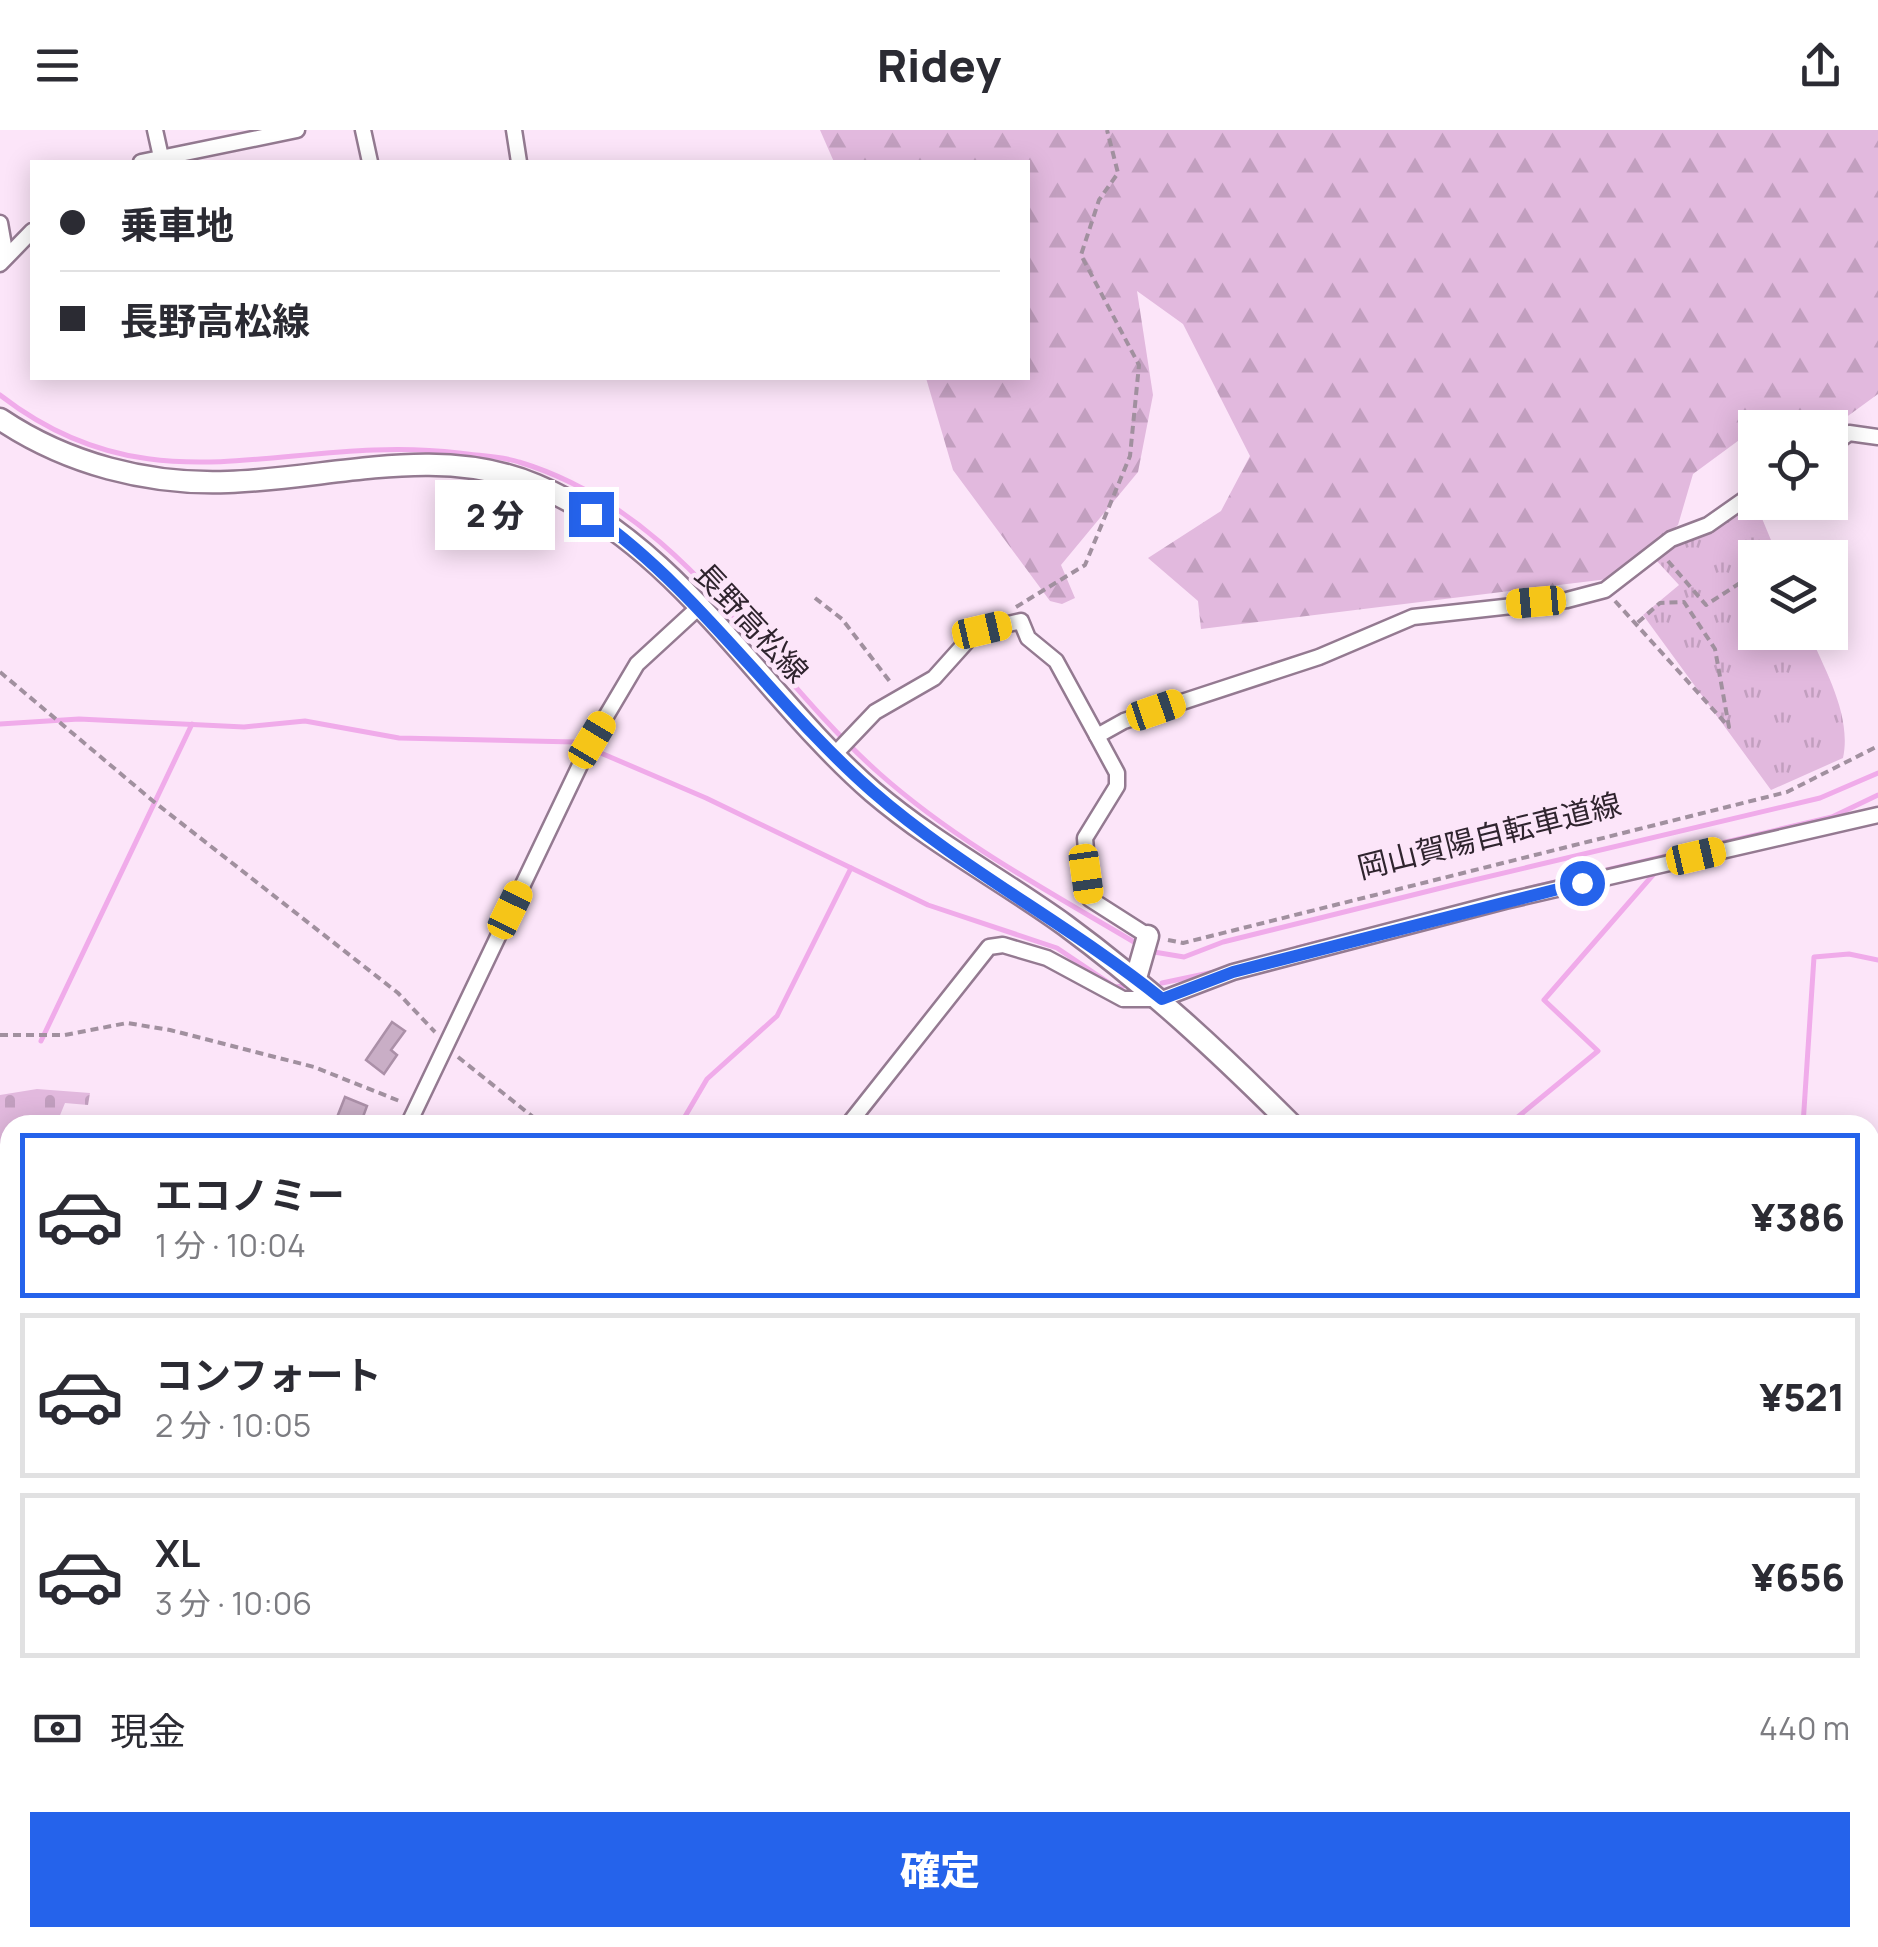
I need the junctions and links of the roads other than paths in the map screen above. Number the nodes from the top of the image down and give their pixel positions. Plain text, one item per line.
1 (155, 130) edge
2 (298, 130) edge
3 (363, 130) edge
4 (514, 130) edge
5 (161, 157) junction
6 (149, 160) edge
7 (370, 160) edge
8 (519, 160) edge
9 (0, 223) edge
10 (30, 233) edge
11 (3, 260) edge
12 (0, 418) edge
13 (1848, 434) edge
14 (1878, 437) edge
15 (1738, 504) edge
16 (699, 607) junction
17 (1097, 736) junction
18 (841, 747) junction
19 (1878, 816) edge
20 (1143, 953) junction
21 (1162, 999) junction
22 (412, 1115) edge
23 (856, 1115) edge
24 (1282, 1115) edge

1 - 5 street
2 - 5 street
3 - 7 street
4 - 8 street
5 - 6 street
9 - 11 street
10 - 11 street
12 - 16 main road, 長野高松線
13 - 14 street
15 - 17 street
16 - 18 main road, 長野高松線
16 - 22 street
17 - 18 street
17 - 20 street
18 - 20 main road, 長野高松線
19 - 21 street
20 - 21 main road, 長野高松線
21 - 23 street
21 - 24 main road, 長野高松線

